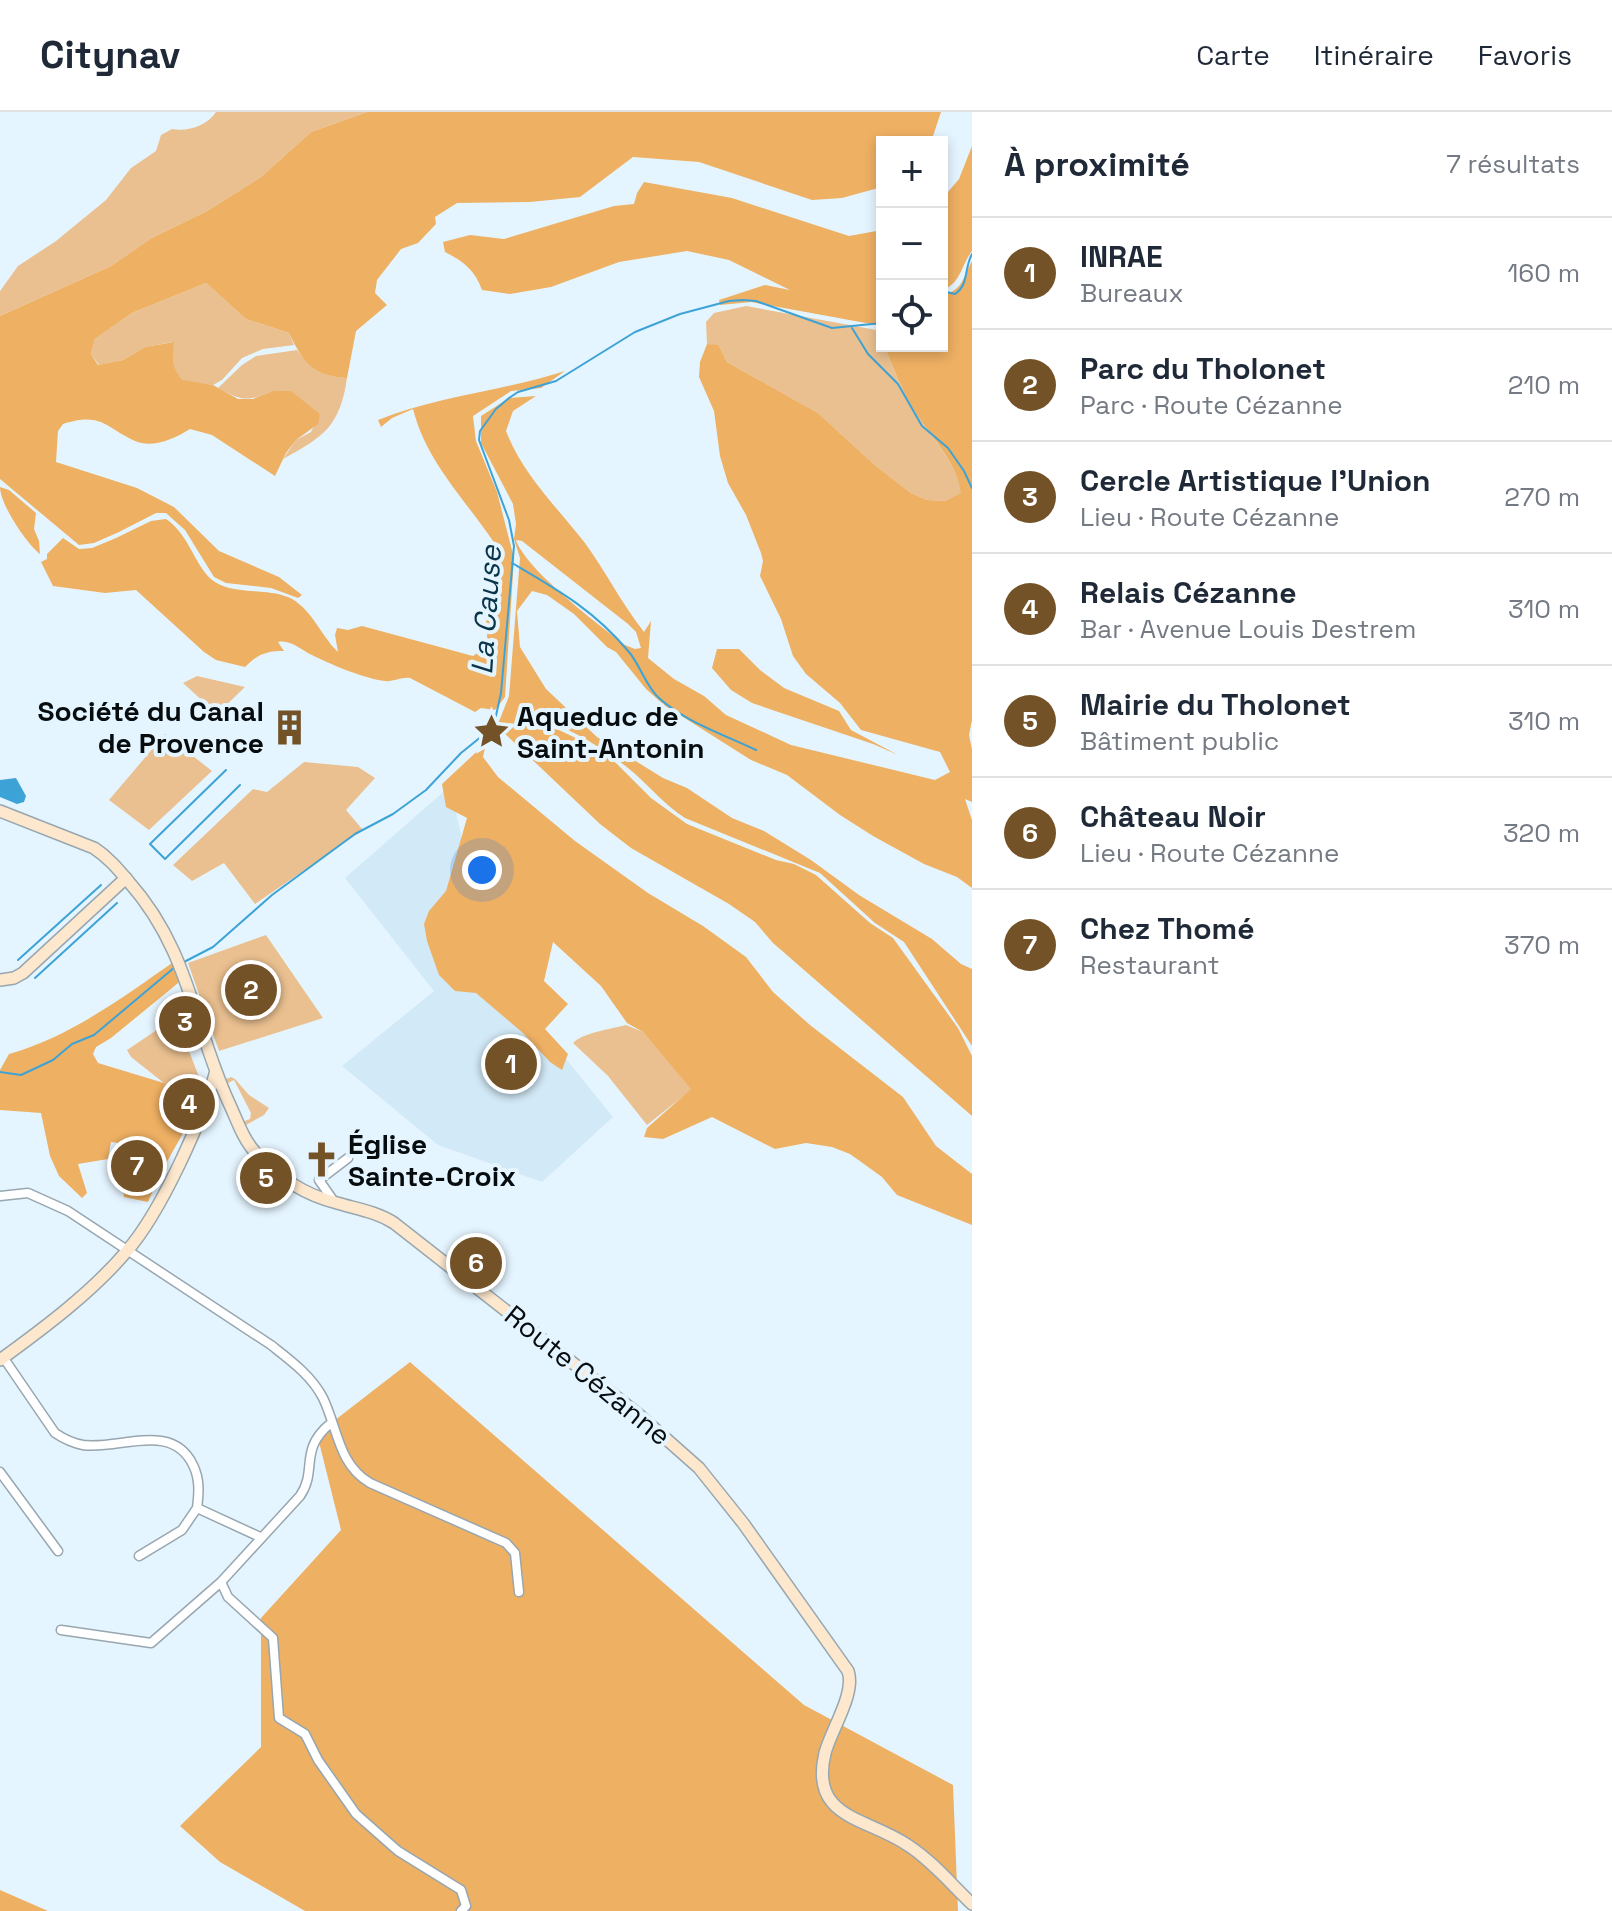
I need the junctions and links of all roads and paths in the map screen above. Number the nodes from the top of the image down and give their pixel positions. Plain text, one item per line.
1 (0, 811) edge
2 (126, 878) junction
3 (0, 980) edge
4 (216, 1071) junction
5 (348, 1158) dead end
6 (0, 1196) edge
7 (335, 1203) junction
8 (128, 1251) junction
9 (2, 1358) edge
10 (331, 1423) junction
11 (0, 1472) edge
12 (197, 1508) junction
13 (260, 1537) junction
14 (58, 1551) dead end
15 (139, 1556) dead end
16 (221, 1582) junction
17 (519, 1592) dead end
18 (61, 1630) dead end
19 (972, 1904) edge
20 (461, 1911) edge

1 - 2 street, Route Cézanne
2 - 3 street
2 - 4 street, Route Cézanne
4 - 7 street, Route Cézanne
4 - 8 street
5 - 7 street
6 - 8 street
7 - 19 street, Route Cézanne
8 - 9 street
8 - 10 street
9 - 12 street
10 - 13 street
10 - 17 street
11 - 14 street
12 - 13 street
12 - 15 street
13 - 16 street
16 - 18 street
16 - 20 street

